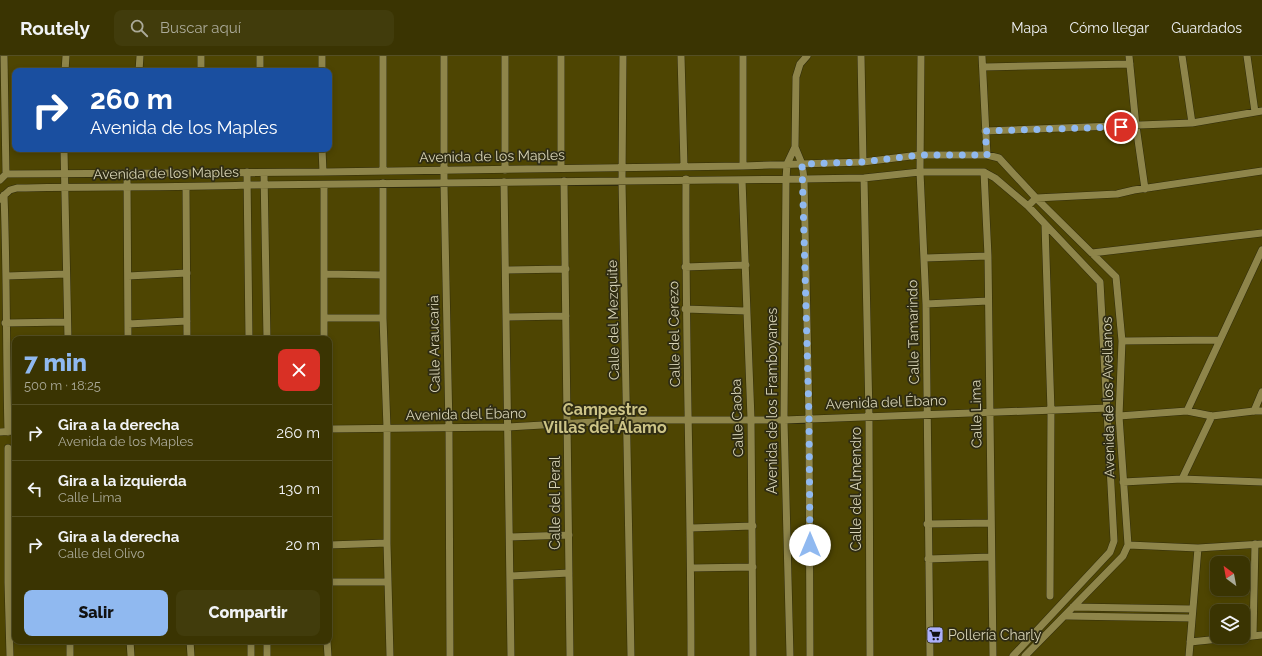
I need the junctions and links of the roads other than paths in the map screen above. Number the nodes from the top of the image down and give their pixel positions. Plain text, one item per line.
1 (4, 56) edge
2 (66, 56) edge
3 (140, 56) edge
4 (201, 56) edge
5 (260, 56) edge
6 (322, 56) edge
7 (383, 56) edge
8 (444, 56) edge
9 (505, 56) edge
10 (561, 56) edge
11 (623, 56) edge
12 (681, 56) edge
13 (743, 56) edge
14 (807, 56) edge
15 (861, 56) edge
16 (921, 56) edge
17 (982, 56) edge
18 (1129, 56) edge
19 (1182, 56) edge
20 (1247, 56) edge
21 (1130, 64) junction
22 (984, 67) junction
23 (66, 68) edge
24 (139, 68) edge
25 (201, 68) edge
26 (260, 68) edge
27 (322, 68) edge
28 (1259, 111) edge
29 (1192, 123) junction
30 (1136, 126) junction
31 (985, 131) junction
32 (795, 147) junction
33 (64, 152) edge
34 (322, 152) edge
35 (919, 155) junction
36 (987, 155) junction
37 (863, 162) junction
38 (787, 164) junction
39 (802, 164) junction
40 (684, 166) junction
41 (743, 166) junction
42 (561, 168) junction
43 (623, 168) junction
44 (444, 170) junction
45 (504, 170) junction
46 (383, 171) junction
47 (1262, 171) edge
48 (247, 172) junction
49 (323, 172) junction
50 (920, 172) junction
51 (984, 172) junction
52 (264, 173) junction
53 (6, 174) junction
54 (64, 174) junction
55 (127, 174) junction
56 (864, 178) junction
57 (686, 179) junction
58 (786, 179) junction
59 (804, 179) junction
60 (0, 180) edge
61 (742, 180) junction
62 (564, 181) junction
63 (622, 181) junction
64 (504, 182) junction
65 (383, 184) junction
66 (444, 184) junction
67 (247, 185) junction
68 (263, 185) junction
69 (324, 185) junction
70 (64, 187) junction
71 (186, 187) junction
72 (127, 188) junction
73 (1145, 189) junction
74 (2, 197) edge
75 (1036, 198) junction
76 (1028, 206) junction
77 (1045, 225) junction
78 (1262, 233) edge
79 (1262, 250) edge
80 (1092, 253) junction
81 (988, 256) junction
82 (925, 258) junction
83 (746, 265) junction
84 (686, 268) junction
85 (566, 269) junction
86 (506, 270) junction
87 (187, 273) junction
88 (66, 274) junction
89 (324, 274) junction
90 (382, 275) junction
91 (7, 276) junction
92 (128, 276) junction
93 (988, 301) junction
94 (926, 304) junction
95 (685, 309) junction
96 (746, 311) junction
97 (566, 316) junction
98 (507, 317) junction
99 (324, 318) junction
100 (383, 318) junction
101 (187, 321) junction
102 (67, 322) junction
103 (5, 323) junction
104 (128, 324) junction
105 (68, 336) edge
106 (128, 336) edge
107 (187, 336) edge
108 (249, 336) edge
109 (267, 336) edge
110 (324, 336) edge
111 (1218, 340) junction
112 (1122, 341) junction
113 (1262, 392) edge
114 (1108, 408) junction
115 (1254, 410) junction
116 (1051, 411) junction
117 (1187, 411) junction
118 (1262, 411) edge
119 (990, 412) junction
120 (927, 414) junction
121 (869, 416) junction
122 (1119, 416) junction
123 (1212, 416) junction
124 (809, 418) junction
125 (688, 419) junction
126 (751, 419) junction
127 (628, 420) junction
128 (784, 420) junction
129 (568, 424) junction
130 (508, 427) junction
131 (387, 428) junction
132 (449, 428) junction
133 (332, 429) edge
134 (11, 431) edge
135 (0, 432) edge
136 (8, 448) dead end
137 (1182, 479) junction
138 (1123, 482) junction
139 (1262, 482) edge
140 (991, 523) junction
141 (927, 524) junction
142 (753, 526) junction
143 (691, 528) junction
144 (569, 535) junction
145 (510, 537) junction
146 (387, 543) junction
147 (332, 544) edge
148 (1258, 544) edge
149 (1128, 545) junction
150 (12, 546) edge
151 (1198, 548) junction
152 (991, 557) junction
153 (928, 559) junction
154 (753, 567) junction
155 (691, 568) junction
156 (569, 573) junction
157 (511, 576) junction
158 (332, 582) edge
159 (388, 582) junction
160 (11, 583) edge
161 (1050, 596) dead end
162 (1073, 607) junction
163 (1192, 609) junction
164 (1066, 616) junction
165 (1191, 618) junction
166 (1262, 635) edge
167 (1250, 636) edge
168 (1253, 636) junction
169 (1210, 640) edge
170 (1190, 642) junction
171 (70, 644) edge
172 (130, 644) edge
173 (190, 644) edge
174 (251, 644) edge
175 (267, 644) edge
176 (327, 644) edge
177 (10, 656) edge
178 (70, 656) edge
179 (130, 656) edge
180 (191, 656) edge
181 (251, 656) edge
182 (266, 656) edge
183 (328, 656) edge
184 (390, 656) edge
185 (450, 656) edge
186 (511, 656) edge
187 (570, 656) edge
188 (631, 656) edge
189 (691, 656) edge
190 (753, 656) edge
191 (790, 656) edge
192 (810, 656) edge
193 (870, 656) edge
194 (930, 656) edge
195 (993, 656) edge
196 (1013, 656) edge
197 (1025, 656) edge
198 (1189, 656) edge

1 - 53 street
2 - 23 street
3 - 24 street
4 - 25 street
5 - 26 street
6 - 27 street
7 - 46 street
8 - 44 street, Calle Araucaria
9 - 45 street
10 - 42 street
11 - 43 street, Calle del Mezquite
12 - 40 street
13 - 41 street
14 - 32 street, Avenida de los Framboyanes
15 - 37 street
16 - 35 street, Calle Tamarindo
17 - 22 street
18 - 21 street
19 - 29 street
20 - 28 street
21 - 22 street
21 - 30 street
22 - 31 street
28 - 29 street
29 - 30 street
30 - 31 street
30 - 73 street
31 - 36 street
32 - 38 street, Avenida de los Framboyanes
32 - 39 street, Avenida de los Framboyanes
33 - 54 street
34 - 49 street
35 - 36 street, Avenida de los Maples
35 - 37 street, Avenida de los Maples
35 - 50 street, Calle Tamarindo
36 - 75 street, Avenida de los Avellanos
37 - 39 street, Avenida de los Maples
38 - 39 street, Avenida de los Maples
38 - 41 street, Avenida de los Maples
38 - 58 street, Avenida de los Framboyanes
39 - 59 street, Avenida de los Framboyanes
40 - 41 street, Avenida de los Maples
40 - 43 street, Avenida de los Maples
42 - 43 street, Avenida de los Maples
42 - 45 street, Avenida de los Maples
43 - 63 street, Calle del Mezquite
44 - 45 street, Avenida de los Maples
44 - 46 street, Avenida de los Maples
44 - 66 street, Calle Araucaria
46 - 49 street, Avenida de los Maples
47 - 73 street
48 - 52 street, Avenida de los Maples
48 - 55 street, Avenida de los Maples
48 - 67 street
49 - 52 street, Avenida de los Maples
50 - 51 street, Avenida de los Maples
50 - 56 street, Avenida de los Maples
50 - 82 street, Calle Tamarindo
51 - 76 street, Avenida de los Avellanos
51 - 81 street, Calle Lima
52 - 68 street
53 - 54 street, Avenida de los Maples
53 - 60 street
54 - 55 street, Avenida de los Maples
54 - 70 street
55 - 72 street
56 - 59 street, Avenida de los Maples
56 - 121 street, Calle del Almendro
57 - 61 street, Avenida de los Maples
57 - 63 street, Avenida de los Maples
57 - 84 street, Calle del Cerezo
58 - 59 street, Avenida de los Maples
58 - 61 street, Avenida de los Maples
58 - 128 street, Avenida de los Framboyanes
59 - 124 street, Avenida de los Framboyanes
61 - 83 street, Calle Caoba
62 - 63 street, Avenida de los Maples
62 - 64 street, Avenida de los Maples
62 - 85 street, Calle del Peral
63 - 127 street, Calle del Mezquite
64 - 66 street, Avenida de los Maples
64 - 86 street
65 - 66 street, Avenida de los Maples
65 - 69 street, Avenida de los Maples
65 - 90 street
66 - 132 street, Calle Araucaria
67 - 68 street, Avenida de los Maples
67 - 71 street, Avenida de los Maples
67 - 108 street
68 - 69 street, Avenida de los Maples
68 - 109 street
69 - 89 street
70 - 72 street, Avenida de los Maples
70 - 74 street, Avenida de los Maples
70 - 88 street
71 - 72 street, Avenida de los Maples
71 - 87 street
72 - 92 street
73 - 75 street
74 - 91 street
75 - 76 street
75 - 80 street, Avenida de los Avellanos
76 - 77 street, Avenida de los Avellanos
77 - 114 street, Avenida de los Avellanos
77 - 116 street
78 - 80 street
79 - 111 street
80 - 112 street, Avenida de los Avellanos
81 - 82 street
81 - 93 street, Calle Lima
82 - 94 street, Calle Tamarindo
83 - 84 street
83 - 96 street, Calle Caoba
84 - 95 street, Calle del Cerezo
85 - 86 street
85 - 97 street, Calle del Peral
86 - 98 street
87 - 92 street
87 - 101 street
88 - 91 street
88 - 102 street
89 - 90 street
89 - 99 street
90 - 100 street
91 - 103 street
92 - 104 street
93 - 94 street
93 - 119 street, Calle Lima
94 - 120 street, Calle Tamarindo
95 - 96 street
95 - 125 street, Calle del Cerezo
96 - 126 street, Calle Caoba
97 - 98 street
97 - 129 street, Calle del Peral
98 - 130 street
99 - 100 street
99 - 110 street
100 - 131 street
101 - 104 street
101 - 107 street
102 - 103 street
102 - 105 street
103 - 134 street
104 - 106 street
111 - 112 street
111 - 117 street
112 - 122 street, Avenida de los Avellanos
113 - 115 street
114 - 116 street, Avenida del Ébano
114 - 196 street, Avenida de los Avellanos
115 - 118 street
115 - 123 street
116 - 119 street, Avenida del Ébano
116 - 161 street
117 - 122 street
117 - 123 street
119 - 120 street, Avenida del Ébano
119 - 140 street, Calle Lima
120 - 121 street, Avenida del Ébano
120 - 141 street, Calle Tamarindo
121 - 124 street, Avenida del Ébano
121 - 193 street, Calle del Almendro
122 - 138 street, Avenida de los Avellanos
123 - 137 street
124 - 128 street, Avenida del Ébano
124 - 192 street, Avenida de los Framboyanes
125 - 126 street, Avenida del Ébano
125 - 127 street, Avenida del Ébano
125 - 143 street, Calle del Cerezo
126 - 128 street, Avenida del Ébano
126 - 142 street, Calle Caoba
127 - 129 street, Avenida del Ébano
127 - 188 street, Calle del Mezquite
128 - 191 street, Avenida de los Framboyanes
129 - 130 street, Avenida del Ébano
129 - 144 street, Calle del Peral
130 - 132 street, Avenida del Ébano
130 - 145 street
131 - 132 street, Avenida del Ébano
131 - 133 street, Avenida del Ébano
131 - 146 street
132 - 185 street, Calle Araucaria
134 - 135 street
136 - 150 street
137 - 138 street
137 - 139 street
138 - 149 street, Avenida de los Avellanos
140 - 141 street
140 - 152 street, Calle Lima
141 - 153 street, Calle Tamarindo
142 - 143 street
142 - 154 street, Calle Caoba
143 - 155 street, Calle del Cerezo
144 - 145 street
144 - 156 street, Calle del Peral
145 - 157 street
146 - 147 street
146 - 159 street
148 - 151 street
148 - 168 street
149 - 151 street
149 - 162 street
150 - 160 street
151 - 163 street
152 - 153 street
152 - 195 street, Calle Lima
153 - 194 street, Calle Tamarindo
154 - 155 street
154 - 190 street, Calle Caoba
155 - 189 street, Calle del Cerezo
156 - 157 street
156 - 187 street, Calle del Peral
157 - 186 street
158 - 159 street
159 - 184 street
160 - 177 street
162 - 163 street
162 - 164 street
163 - 165 street
164 - 165 street
164 - 197 street
165 - 170 street
166 - 168 street
167 - 168 street
169 - 170 street
170 - 198 street
171 - 178 street
172 - 179 street
173 - 180 street
174 - 181 street
175 - 182 street
176 - 183 street

